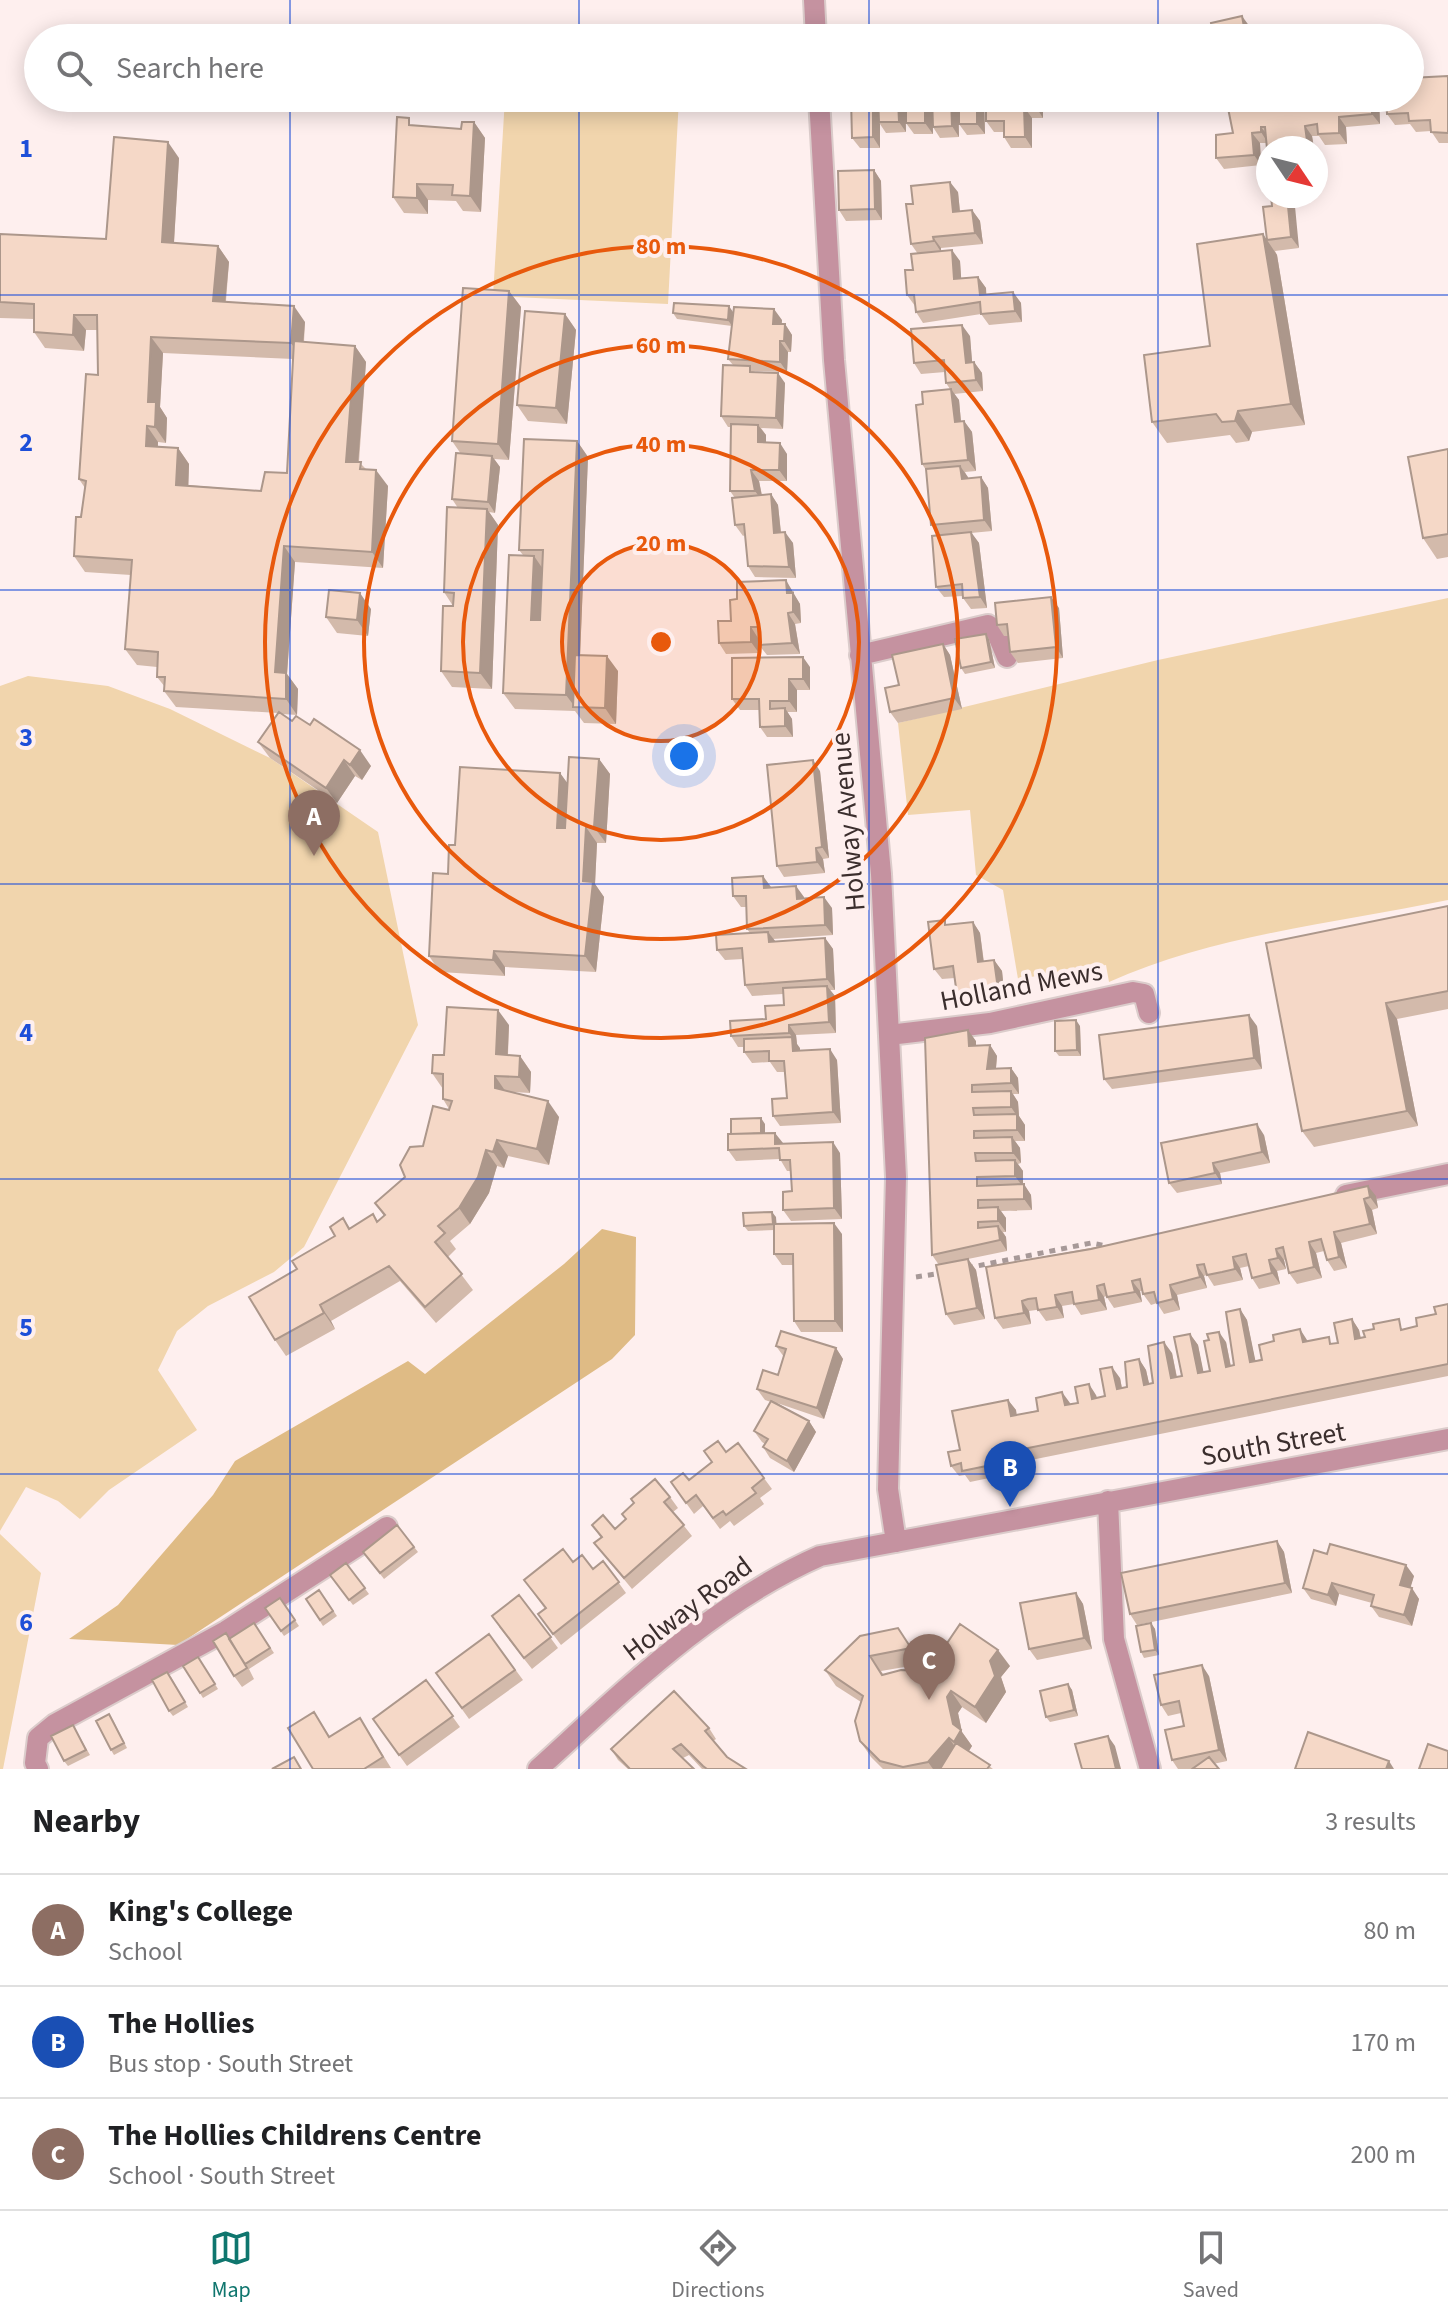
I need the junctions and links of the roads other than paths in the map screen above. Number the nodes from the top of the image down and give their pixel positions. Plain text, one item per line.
1 (814, 0) edge
2 (815, 24) edge
3 (820, 112) edge
4 (860, 655) junction
5 (1007, 657) edge
6 (1149, 1013) dead end
7 (889, 1035) junction
8 (1448, 1174) edge
9 (1325, 1199) edge
10 (1448, 1439) edge
11 (1108, 1501) junction
12 (387, 1527) dead end
13 (896, 1542) junction
14 (552, 1764) edge
15 (38, 1769) edge
16 (1150, 1769) edge

1 - 2 street
3 - 4 street, Holway Avenue
4 - 5 street
4 - 7 street, Holway Avenue
6 - 7 street, Holland Mews
7 - 13 street, Holway Avenue
8 - 9 street
10 - 11 street, South Street
11 - 13 street, South Street
11 - 16 street
12 - 15 street
13 - 14 street, Holway Road

